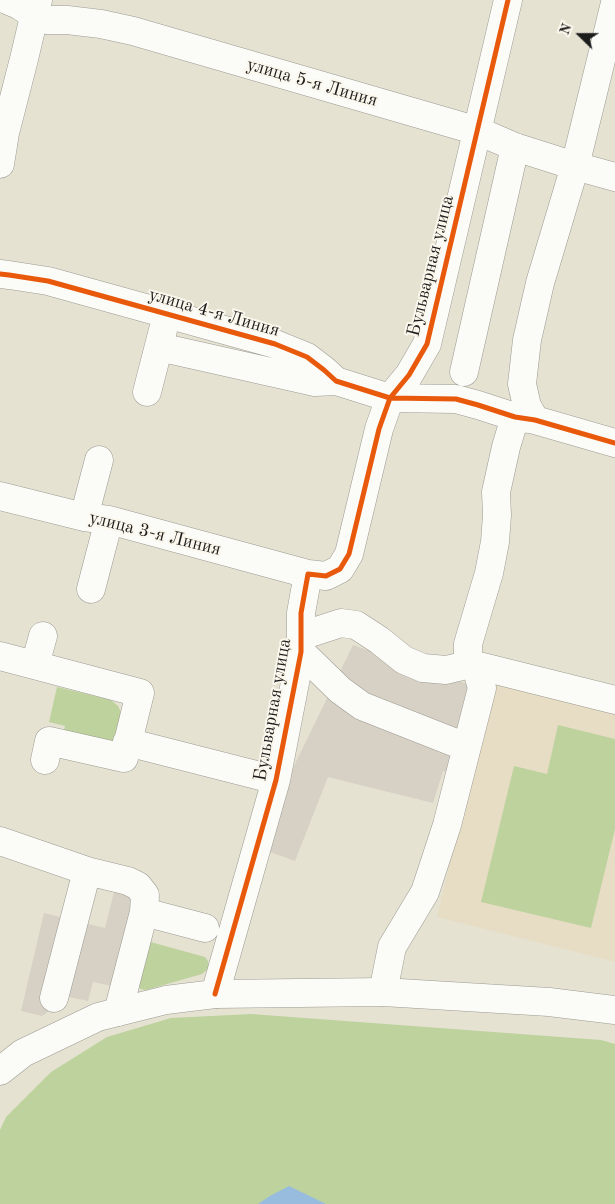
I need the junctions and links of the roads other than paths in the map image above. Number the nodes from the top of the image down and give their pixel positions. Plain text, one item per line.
1 (7, 0) edge
2 (508, 0) edge
3 (615, 3) edge
4 (36, 8) edge
5 (478, 131) junction
6 (515, 147) junction
7 (0, 164) edge
8 (575, 166) junction
9 (615, 177) edge
10 (0, 274) edge
11 (168, 314) junction
12 (159, 347) junction
13 (464, 372) dead end
14 (336, 381) junction
15 (147, 392) dead end
16 (390, 398) junction
17 (525, 419) junction
18 (615, 443) edge
19 (99, 460) dead end
20 (0, 496) edge
21 (97, 518) junction
22 (308, 574) junction
23 (91, 589) dead end
24 (43, 636) dead end
25 (301, 644) junction
26 (0, 656) edge
27 (471, 664) junction
28 (35, 665) junction
29 (615, 700) edge
30 (127, 742) junction
31 (466, 747) junction
32 (45, 760) dead end
33 (276, 780) junction
34 (0, 841) edge
35 (87, 871) junction
36 (144, 912) junction
37 (205, 928) dead end
38 (383, 992) junction
39 (215, 994) junction
40 (54, 998) dead end
41 (615, 1010) edge
42 (118, 1012) junction
43 (0, 1071) edge

1 - 4 street, улица 5-я Линия
2 - 5 street, Бульварная улица
3 - 8 street
4 - 5 street, улица 5-я Линия
4 - 7 street
5 - 6 street, улица 5-я Линия
5 - 16 street, Бульварная улица
6 - 8 street, улица 5-я Линия
6 - 13 street
8 - 9 street, улица 5-я Линия
8 - 17 street
10 - 11 street, улица 4-я Линия
11 - 12 street
11 - 14 street, улица 4-я Линия
12 - 14 street
12 - 15 street
14 - 16 street, улица 4-я Линия
16 - 17 street, улица 4-я Линия
16 - 22 street, Бульварная улица
17 - 18 street, улица 4-я Линия
17 - 27 street
19 - 21 street
20 - 21 street, улица 3-я Линия
21 - 22 street, улица 3-я Линия
21 - 23 street
22 - 25 street, Бульварная улица
24 - 28 street
25 - 27 street
25 - 31 street
25 - 33 street, Бульварная улица
26 - 28 street
27 - 29 street
27 - 31 street
28 - 30 street
30 - 32 street
30 - 33 street
31 - 38 street
33 - 39 street, Бульварная улица
34 - 35 street
35 - 36 street
35 - 40 street
36 - 37 street
36 - 42 street
38 - 39 street
38 - 41 street
39 - 42 street
42 - 43 street

